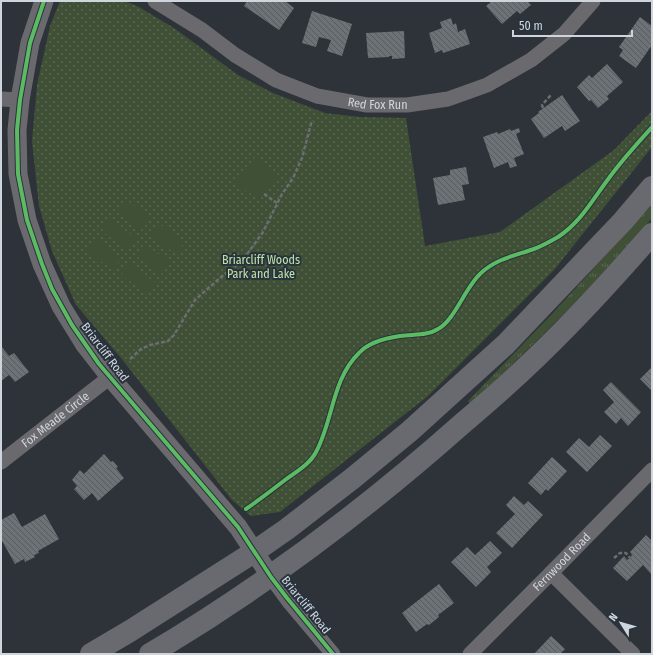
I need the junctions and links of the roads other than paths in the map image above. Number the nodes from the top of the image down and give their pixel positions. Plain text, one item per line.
1 (44, 1) edge
2 (155, 1) edge
3 (593, 1) edge
4 (1, 99) edge
5 (20, 100) junction
6 (652, 187) edge
7 (652, 234) edge
8 (110, 377) junction
9 (1, 462) edge
10 (652, 470) edge
11 (254, 552) junction
12 (551, 573) junction
13 (271, 577) junction
14 (91, 654) edge
15 (150, 654) edge
16 (333, 654) edge
17 (470, 654) edge
18 (633, 654) edge

1 - 5 street, Briarcliff Road
2 - 3 street, Red Fox Run
4 - 5 street
5 - 8 street, Briarcliff Road
6 - 11 main road
7 - 13 main road
8 - 9 street, Fox Meade Circle
8 - 11 street, Briarcliff Road
10 - 12 street, Fernwood Road
11 - 13 street, Briarcliff Road
11 - 14 main road
12 - 17 street, Fernwood Road
12 - 18 street
13 - 15 main road
13 - 16 street, Briarcliff Road

